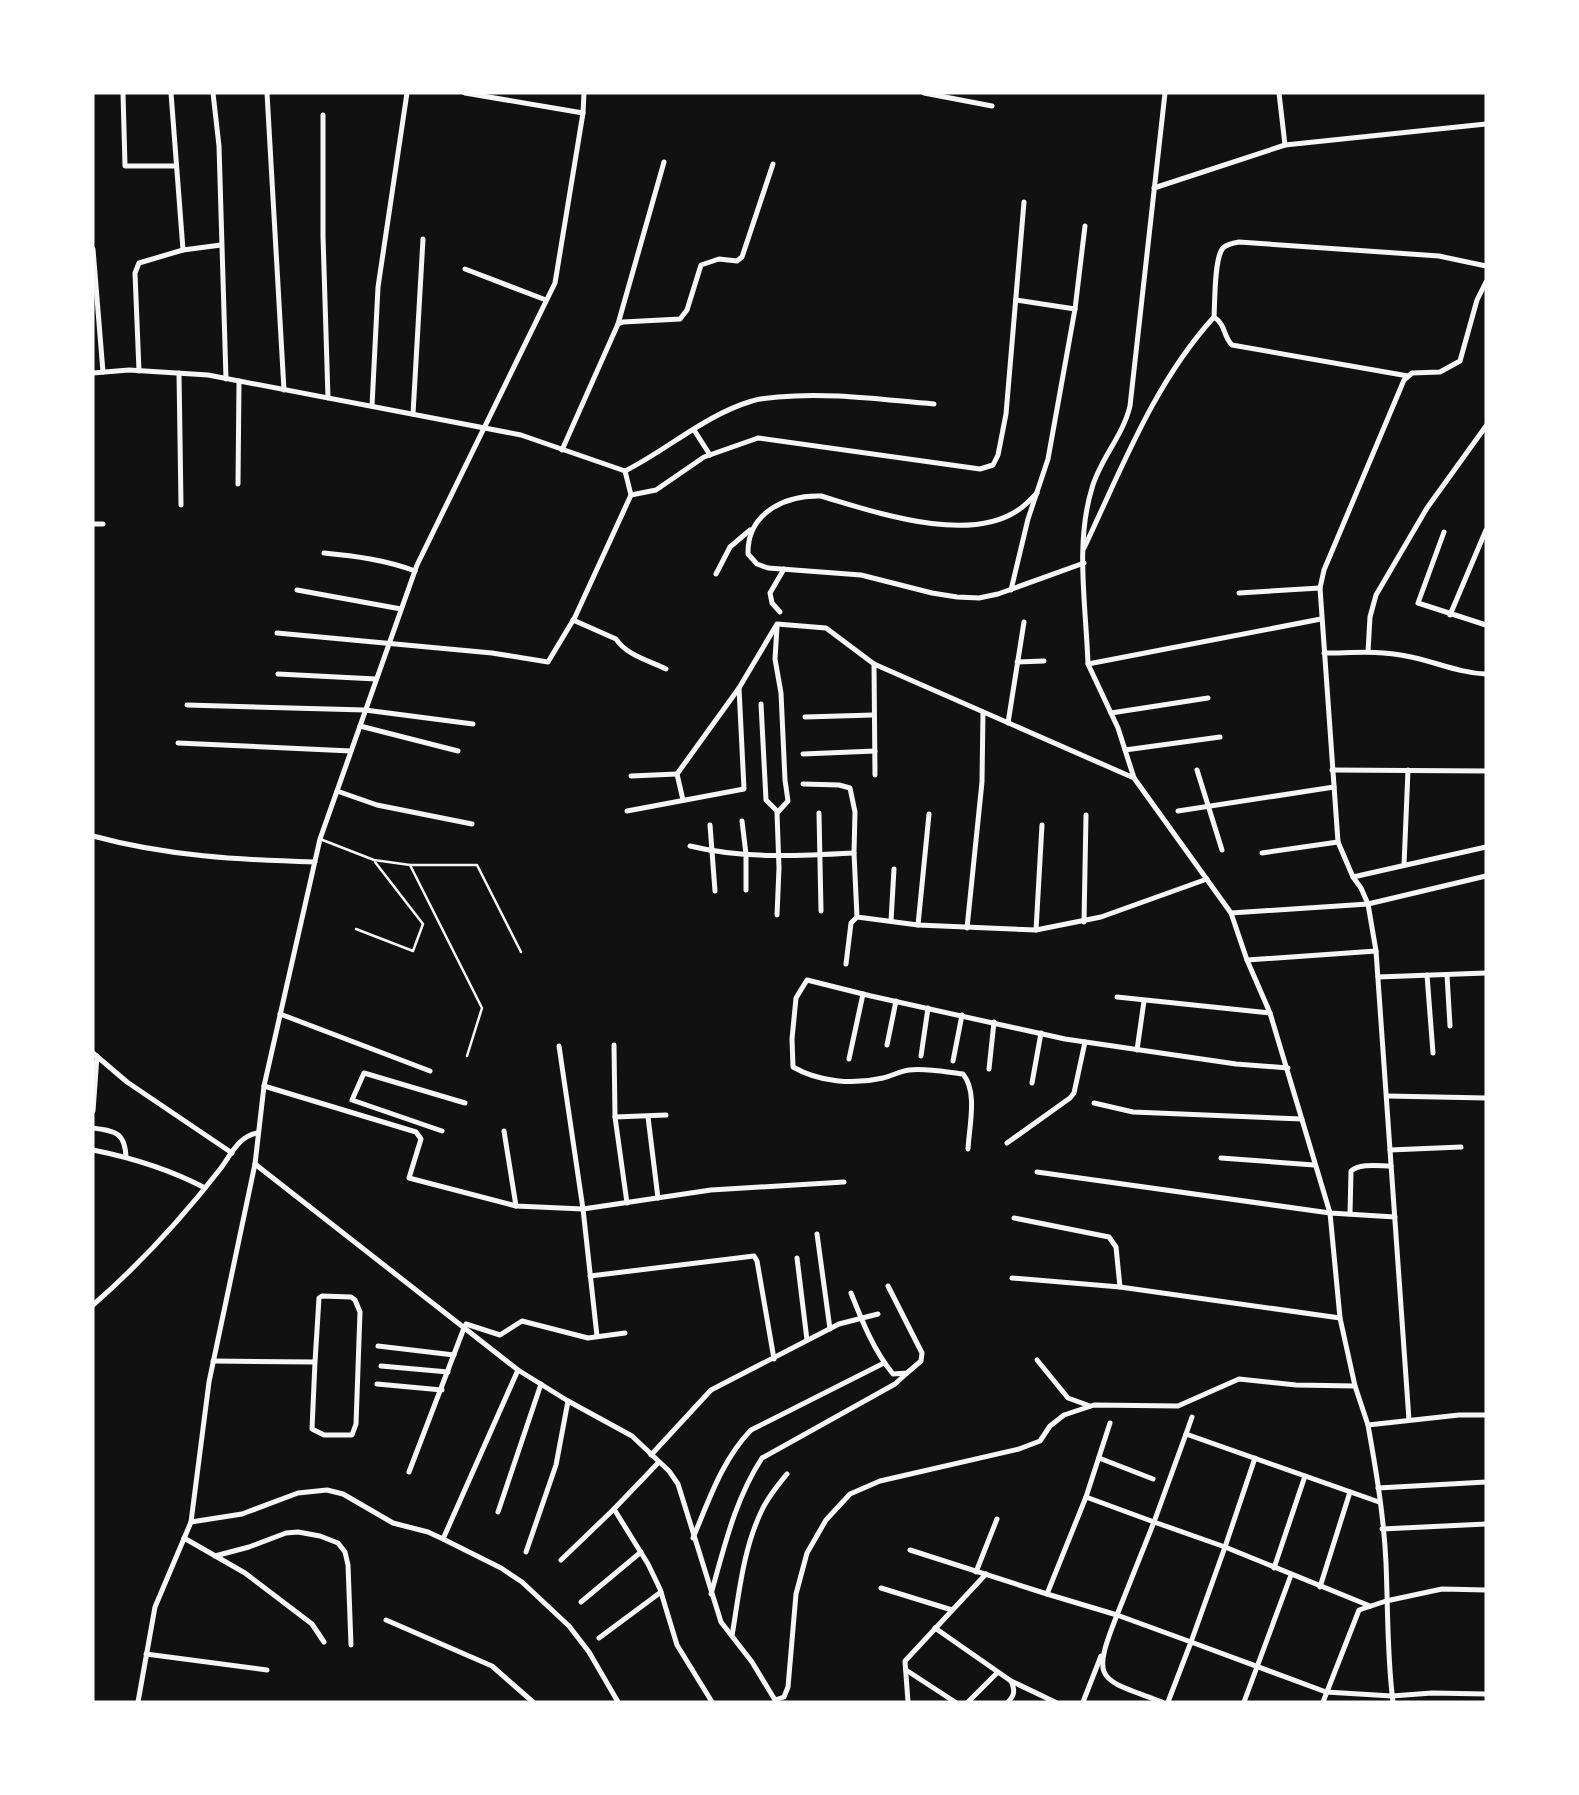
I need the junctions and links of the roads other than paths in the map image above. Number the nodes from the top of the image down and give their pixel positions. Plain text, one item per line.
1 (123, 93) edge
2 (171, 93) edge
3 (213, 93) edge
4 (267, 93) edge
5 (407, 93) edge
6 (465, 93) edge
7 (584, 93) edge
8 (924, 93) edge
9 (1164, 93) edge
10 (1279, 93) edge
11 (992, 106) dead end
12 (583, 113) junction
13 (323, 115) dead end
14 (1486, 124) edge
15 (1285, 145) junction
16 (664, 162) dead end
17 (773, 164) dead end
18 (176, 166) junction
19 (1154, 188) junction
20 (1024, 202) dead end
21 (1086, 226) dead end
22 (423, 239) dead end
23 (221, 246) junction
24 (93, 249) edge
25 (183, 250) junction
26 (1486, 266) edge
27 (465, 269) dead end
28 (1486, 282) edge
29 (546, 300) junction
30 (1016, 300) junction
31 (1075, 309) junction
32 (1214, 317) junction
33 (618, 324) junction
34 (139, 371) junction
35 (103, 372) junction
36 (93, 373) edge
37 (179, 373) junction
38 (1408, 376) junction
39 (226, 379) junction
40 (239, 382) junction
41 (284, 390) junction
42 (328, 398) junction
43 (934, 404) dead end
44 (372, 406) junction
45 (413, 414) junction
46 (1486, 426) edge
47 (485, 429) junction
48 (694, 430) junction
49 (562, 450) junction
50 (710, 455) junction
51 (625, 471) junction
52 (238, 485) dead end
53 (1037, 493) junction
54 (631, 495) junction
55 (181, 505) dead end
56 (93, 524) edge
57 (103, 524) dead end
58 (751, 530) junction
59 (1486, 530) edge
60 (1444, 532) dead end
61 (1084, 549) junction
62 (324, 553) dead end
63 (1084, 563) junction
64 (784, 569) junction
65 (415, 571) junction
66 (716, 573) dead end
67 (1320, 588) junction
68 (296, 590) dead end
69 (1011, 590) junction
70 (1239, 593) dead end
71 (401, 609) junction
72 (780, 612) dead end
73 (1450, 615) junction
74 (1321, 619) junction
75 (573, 621) junction
76 (1024, 622) dead end
77 (778, 624) junction
78 (1486, 625) edge
79 (277, 633) dead end
80 (388, 644) junction
81 (1368, 652) junction
82 (1324, 653) junction
83 (1017, 662) junction
84 (1044, 662) dead end
85 (874, 664) junction
86 (1088, 664) junction
87 (666, 669) dead end
88 (278, 674) dead end
89 (1486, 674) edge
90 (376, 679) junction
91 (739, 688) junction
92 (1208, 698) dead end
93 (761, 704) dead end
94 (187, 705) dead end
95 (365, 710) junction
96 (983, 712) junction
97 (1111, 713) junction
98 (873, 715) junction
99 (805, 717) dead end
100 (473, 723) dead end
101 (1009, 723) junction
102 (360, 726) junction
103 (1220, 737) dead end
104 (178, 743) dead end
105 (1125, 750) junction
106 (351, 751) junction
107 (458, 751) dead end
108 (874, 751) junction
109 (803, 754) dead end
110 (1197, 770) dead end
111 (1332, 770) junction
112 (1408, 770) junction
113 (1486, 771) edge
114 (677, 774) junction
115 (875, 775) dead end
116 (631, 776) dead end
117 (1134, 778) junction
118 (803, 784) dead end
119 (1334, 787) junction
120 (337, 791) junction
121 (683, 800) junction
122 (1206, 806) junction
123 (627, 811) dead end
124 (1178, 811) dead end
125 (778, 812) junction
126 (820, 813) dead end
127 (929, 814) dead end
128 (1086, 815) dead end
129 (742, 821) dead end
130 (472, 824) dead end
131 (710, 825) dead end
132 (1042, 825) dead end
133 (93, 836) edge
134 (320, 839) junction
135 (1338, 842) junction
136 (690, 846) dead end
137 (1486, 847) edge
138 (1222, 850) dead end
139 (713, 852) junction
140 (746, 853) junction
141 (854, 853) junction
142 (1262, 853) dead end
143 (819, 855) junction
144 (779, 857) junction
145 (374, 860) junction
146 (315, 862) junction
147 (410, 865) junction
148 (1404, 865) junction
149 (894, 869) dead end
150 (1486, 876) edge
151 (1353, 877) junction
152 (1207, 879) junction
153 (746, 890) dead end
154 (715, 891) dead end
155 (1368, 904) junction
156 (821, 911) dead end
157 (1231, 913) junction
158 (777, 915) dead end
159 (857, 917) junction
160 (891, 921) junction
161 (1084, 922) junction
162 (918, 925) junction
163 (967, 928) junction
164 (356, 929) dead end
165 (1035, 930) junction
166 (1376, 951) junction
167 (521, 952) dead end
168 (1247, 960) junction
169 (846, 964) dead end
170 (1486, 973) edge
171 (1427, 975) junction
172 (1447, 975) junction
173 (1378, 978) junction
174 (863, 994) junction
175 (1117, 997) dead end
176 (896, 1001) junction
177 (1144, 1001) junction
178 (928, 1008) junction
179 (1270, 1013) junction
180 (280, 1014) junction
181 (962, 1015) junction
182 (994, 1022) junction
183 (1450, 1026) dead end
184 (1041, 1033) junction
185 (1084, 1042) junction
186 (614, 1045) dead end
187 (887, 1045) dead end
188 (559, 1046) dead end
189 (1137, 1050) junction
190 (1433, 1053) dead end
191 (95, 1055) edge
192 (467, 1056) dead end
193 (920, 1056) dead end
194 (849, 1059) dead end
195 (953, 1061) dead end
196 (1288, 1068) junction
197 (989, 1069) dead end
198 (430, 1071) dead end
199 (1032, 1083) dead end
200 (264, 1086) junction
201 (1387, 1096) junction
202 (1486, 1098) edge
203 (352, 1100) junction
204 (464, 1103) dead end
205 (1094, 1103) dead end
206 (93, 1111) edge
207 (345, 1111) junction
208 (666, 1115) dead end
209 (615, 1117) junction
210 (648, 1117) junction
211 (1302, 1119) junction
212 (93, 1128) edge
213 (442, 1131) dead end
214 (504, 1131) dead end
215 (258, 1133) junction
216 (1007, 1143) dead end
217 (1461, 1147) dead end
218 (968, 1149) dead end
219 (93, 1150) edge
220 (1390, 1150) junction
221 (232, 1153) junction
222 (126, 1157) junction
223 (1221, 1158) dead end
224 (255, 1164) junction
225 (1314, 1165) junction
226 (1391, 1166) junction
227 (1037, 1172) dead end
228 (844, 1182) dead end
229 (205, 1188) junction
230 (658, 1198) junction
231 (627, 1203) junction
232 (516, 1206) junction
233 (583, 1209) junction
234 (1330, 1213) junction
235 (1350, 1214) junction
236 (1395, 1217) junction
237 (1014, 1218) dead end
238 (817, 1234) dead end
239 (797, 1258) dead end
240 (590, 1276) junction
241 (1012, 1278) dead end
242 (888, 1286) dead end
243 (1120, 1287) junction
244 (851, 1293) dead end
245 (93, 1305) edge
246 (878, 1314) dead end
247 (861, 1318) junction
248 (1339, 1318) junction
249 (464, 1328) junction
250 (830, 1329) junction
251 (625, 1333) dead end
252 (597, 1336) junction
253 (807, 1340) junction
254 (378, 1346) dead end
255 (454, 1355) junction
256 (774, 1359) junction
257 (1037, 1360) dead end
258 (213, 1361) junction
259 (315, 1362) junction
260 (884, 1363) junction
261 (381, 1366) dead end
262 (518, 1370) junction
263 (448, 1372) junction
264 (907, 1373) junction
265 (377, 1384) dead end
266 (541, 1384) junction
267 (1355, 1386) junction
268 (442, 1390) junction
269 (568, 1401) junction
270 (1090, 1406) junction
271 (1486, 1415) edge
272 (1192, 1417) dead end
273 (1409, 1420) junction
274 (1110, 1423) dead end
275 (1368, 1425) junction
276 (1186, 1434) junction
277 (651, 1455) junction
278 (1099, 1458) junction
279 (1255, 1458) junction
280 (659, 1462) junction
281 (409, 1472) dead end
282 (787, 1474) dead end
283 (1305, 1476) junction
284 (1153, 1479) dead end
285 (1486, 1482) edge
286 (1378, 1488) junction
287 (1350, 1492) junction
288 (1086, 1497) junction
289 (1379, 1502) junction
290 (614, 1509) junction
291 (498, 1512) dead end
292 (997, 1518) dead end
293 (191, 1522) junction
294 (1154, 1522) junction
295 (1486, 1524) edge
296 (1382, 1529) junction
297 (184, 1538) junction
298 (693, 1538) junction
299 (443, 1539) junction
300 (1225, 1547) junction
301 (910, 1550) dead end
302 (526, 1552) dead end
303 (641, 1552) junction
304 (215, 1556) junction
305 (561, 1560) dead end
306 (1274, 1568) junction
307 (976, 1572) junction
308 (986, 1574) junction
309 (1291, 1575) junction
310 (1320, 1587) junction
311 (881, 1588) dead end
312 (1486, 1590) edge
313 (661, 1592) junction
314 (711, 1594) junction
315 (1047, 1594) junction
316 (1386, 1601) junction
317 (582, 1602) dead end
318 (1370, 1606) junction
319 (952, 1610) junction
320 (1117, 1615) junction
321 (386, 1620) dead end
322 (935, 1628) junction
323 (732, 1636) junction
324 (599, 1638) dead end
325 (324, 1642) dead end
326 (1191, 1642) junction
327 (351, 1645) dead end
328 (146, 1654) junction
329 (1102, 1654) junction
330 (1259, 1667) junction
331 (267, 1670) dead end
332 (906, 1670) junction
333 (997, 1672) junction
334 (1010, 1681) junction
335 (1326, 1692) junction
336 (1486, 1694) edge
337 (1392, 1699) edge
338 (138, 1702) edge
339 (533, 1702) edge
340 (618, 1702) edge
341 (712, 1702) edge
342 (908, 1702) edge
343 (955, 1702) edge
344 (968, 1702) edge
345 (1008, 1702) edge
346 (1055, 1702) edge
347 (1083, 1702) edge
348 (1162, 1702) edge
349 (1168, 1702) edge
350 (1244, 1702) edge
351 (1323, 1702) edge

1 - 18 street
2 - 18 street
3 - 23 street
4 - 41 street
5 - 44 street
6 - 12 street
7 - 12 street
8 - 11 street
9 - 19 street
10 - 15 street
12 - 29 street
13 - 42 street
14 - 15 street
15 - 19 street
16 - 33 street
17 - 33 street
18 - 25 street
19 - 61 street
20 - 30 street
21 - 31 street
22 - 45 street
23 - 25 street
23 - 39 street
24 - 35 street
25 - 34 street
26 - 32 street
27 - 29 street
28 - 38 street
29 - 47 street
30 - 31 street
30 - 50 street
31 - 53 street
32 - 38 street
32 - 61 street
33 - 49 street
34 - 35 street
34 - 37 street
35 - 36 street
37 - 39 street
37 - 55 street
38 - 67 street
39 - 40 street
40 - 41 street
40 - 52 street
41 - 42 street
42 - 44 street
43 - 48 street
44 - 45 street
45 - 47 street
46 - 81 street
47 - 49 street
47 - 65 street
48 - 50 street
48 - 51 street
49 - 51 street
50 - 54 street
51 - 54 street
53 - 58 street
53 - 69 street
54 - 75 street
56 - 57 street
58 - 64 street
58 - 66 street
59 - 73 street
60 - 73 street
61 - 63 street
62 - 65 street
63 - 69 street
63 - 86 street
64 - 69 street
64 - 72 street
65 - 71 street
67 - 70 street
67 - 74 street
68 - 71 street
71 - 80 street
73 - 78 street
74 - 82 street
74 - 86 street
75 - 80 street
75 - 87 street
76 - 83 street
77 - 85 street
77 - 91 street
77 - 125 street
79 - 80 street
80 - 90 street
81 - 82 street
81 - 89 street
82 - 111 street
83 - 84 street
83 - 101 street
85 - 96 street
85 - 98 street
86 - 97 street
88 - 90 street
90 - 95 street
91 - 114 street
91 - 121 street
92 - 97 street
93 - 125 street
94 - 95 street
95 - 100 street
95 - 102 street
96 - 101 street
96 - 163 street
97 - 105 street
98 - 99 street
98 - 108 street
101 - 117 street
102 - 106 street
102 - 107 street
103 - 105 street
104 - 106 street
105 - 117 street
106 - 120 street
108 - 109 street
108 - 115 street
110 - 122 street
111 - 112 street
111 - 119 street
112 - 113 street
112 - 148 street
114 - 116 street
114 - 121 street
117 - 152 street
118 - 141 street
119 - 122 street
119 - 135 street
120 - 130 street
120 - 134 street
121 - 123 street
122 - 124 street
122 - 138 street
125 - 144 street
126 - 143 street
127 - 162 street
128 - 161 street
129 - 140 street
131 - 139 street
132 - 165 street
133 - 146 street
134 - 145 lane
134 - 146 street
135 - 142 street
135 - 151 street
136 - 139 street
137 - 148 street
139 - 140 street
139 - 154 street
140 - 144 street
140 - 153 street
141 - 143 street
141 - 159 street
143 - 144 street
143 - 156 street
144 - 158 street
145 - 147 lane
145 - 164 lane
146 - 180 street
147 - 167 lane
147 - 192 lane
148 - 151 street
149 - 160 street
150 - 155 street
151 - 155 street
152 - 157 street
152 - 161 street
155 - 157 street
155 - 166 street
157 - 168 street
159 - 160 street
159 - 169 street
160 - 162 street
161 - 165 street
162 - 163 street
163 - 165 street
166 - 168 street
166 - 173 street
168 - 179 street
170 - 172 street
171 - 172 street
171 - 173 street
171 - 190 street
172 - 183 street
173 - 201 street
174 - 176 street
174 - 194 street
174 - 218 street
175 - 177 street
176 - 178 street
176 - 187 street
177 - 179 street
177 - 189 street
178 - 181 street
178 - 193 street
179 - 196 street
180 - 198 street
180 - 200 street
181 - 182 street
181 - 195 street
182 - 184 street
182 - 197 street
184 - 185 street
184 - 199 street
185 - 189 street
185 - 216 street
186 - 209 street
188 - 233 street
189 - 196 street
191 - 206 street
191 - 221 street
196 - 211 street
200 - 207 street
200 - 215 street
201 - 202 street
201 - 220 street
203 - 204 street
203 - 207 street
203 - 213 street
205 - 211 street
207 - 232 street
208 - 210 street
209 - 210 street
209 - 231 street
210 - 230 street
211 - 225 street
212 - 222 street
214 - 232 street
215 - 221 street
215 - 224 street
217 - 220 street
219 - 222 street
220 - 226 street
221 - 229 street
222 - 229 street
223 - 225 street
224 - 249 street
224 - 258 street
225 - 234 street
226 - 235 street
226 - 236 street
227 - 234 street
228 - 230 street
229 - 245 street
230 - 231 street
231 - 233 street
232 - 233 street
233 - 240 street
234 - 235 street
234 - 248 street
235 - 236 street
236 - 273 street
237 - 243 street
238 - 250 street
239 - 253 street
240 - 252 street
240 - 256 street
241 - 243 street
242 - 264 street
243 - 248 street
244 - 247 street
246 - 247 street
247 - 250 street
247 - 260 street
248 - 267 street
249 - 252 street
249 - 255 street
249 - 262 street
250 - 253 street
251 - 252 street
253 - 256 street
254 - 255 street
255 - 263 street
256 - 277 street
257 - 270 street
258 - 259 street
258 - 293 street
259 - 259 street
260 - 264 street
260 - 298 street
261 - 263 street
262 - 266 street
262 - 299 street
263 - 268 street
264 - 314 street
265 - 268 street
266 - 269 street
266 - 291 street
267 - 270 street
267 - 275 street
268 - 281 street
269 - 277 street
269 - 302 street
270 - 323 street
271 - 273 street
272 - 276 street
273 - 275 street
274 - 278 street
275 - 286 street
276 - 279 street
276 - 294 street
277 - 280 street
278 - 284 street
278 - 288 street
279 - 283 street
279 - 300 street
280 - 290 street
280 - 298 street
282 - 323 street
283 - 287 street
283 - 306 street
285 - 286 street
286 - 289 street
287 - 289 street
287 - 310 street
288 - 294 street
288 - 315 street
289 - 296 street
290 - 303 street
290 - 305 street
292 - 307 street
293 - 297 street
293 - 299 street
294 - 300 street
294 - 320 street
295 - 296 street
296 - 316 street
297 - 304 street
297 - 328 street
298 - 314 street
299 - 340 street
300 - 306 street
300 - 326 street
301 - 307 street
303 - 313 street
303 - 317 street
304 - 325 street
304 - 327 street
306 - 309 street
307 - 308 street
308 - 315 street
308 - 319 street
309 - 310 street
309 - 330 street
310 - 318 street
311 - 319 street
312 - 316 street
313 - 324 street
313 - 341 street
314 - 323 street
315 - 320 street
316 - 318 street
316 - 337 street
318 - 335 street
319 - 322 street
320 - 326 street
320 - 329 street
321 - 339 street
322 - 332 street
322 - 333 street
326 - 330 street
326 - 349 street
328 - 331 street
328 - 338 street
329 - 347 street
329 - 348 street
330 - 335 street
330 - 350 street
332 - 342 street
332 - 343 street
333 - 334 street
333 - 344 street
334 - 345 street
334 - 346 street
335 - 337 street
335 - 351 street
336 - 337 street

